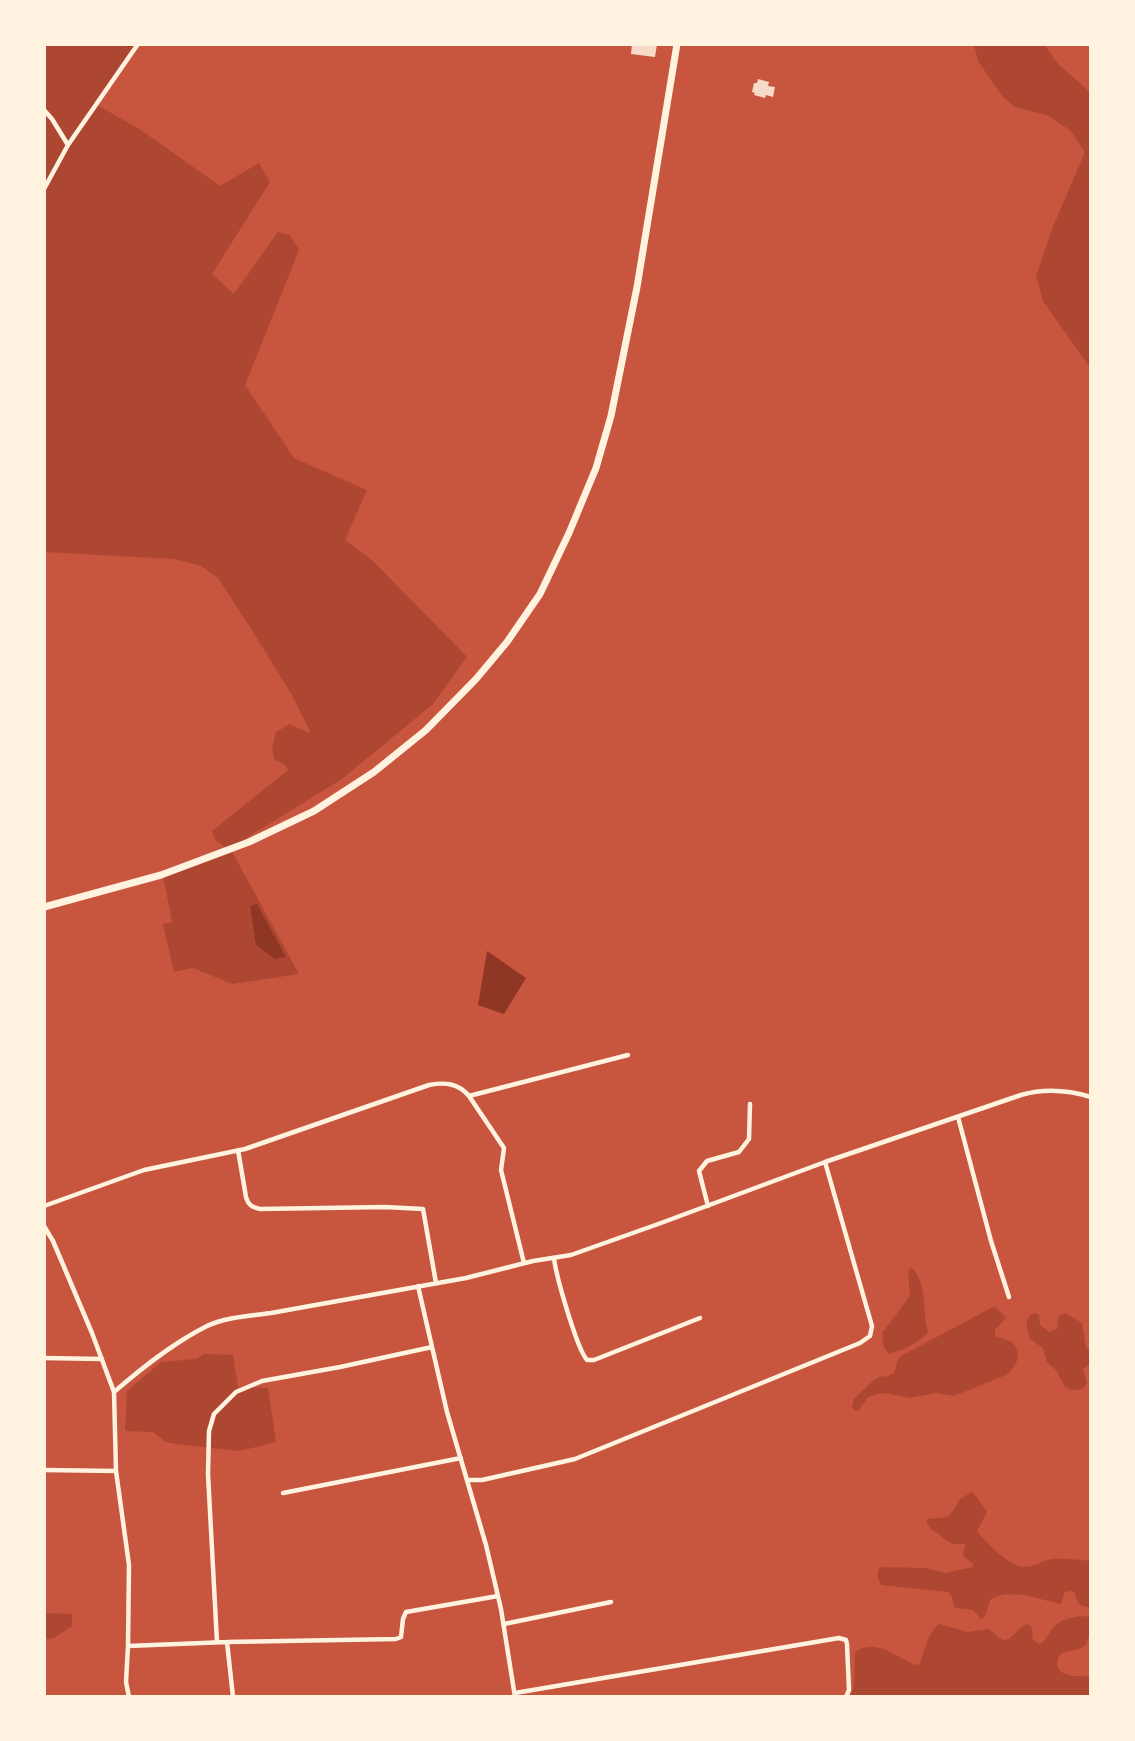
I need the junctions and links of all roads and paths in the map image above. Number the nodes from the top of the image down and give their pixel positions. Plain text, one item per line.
1 (138, 44) edge
2 (677, 44) edge
3 (44, 110) edge
4 (68, 145) junction
5 (44, 189) edge
6 (44, 907) edge
7 (628, 1055) dead end
8 (469, 1096) junction
9 (1091, 1097) edge
10 (750, 1104) dead end
11 (958, 1117) junction
12 (239, 1150) junction
13 (825, 1162) junction
14 (44, 1206) edge
15 (708, 1206) junction
16 (44, 1226) edge
17 (554, 1258) junction
18 (524, 1263) junction
19 (436, 1283) junction
20 (418, 1286) junction
21 (1009, 1297) dead end
22 (700, 1318) dead end
23 (432, 1347) junction
24 (44, 1358) edge
25 (102, 1359) junction
26 (114, 1392) junction
27 (461, 1458) junction
28 (44, 1470) edge
29 (116, 1471) junction
30 (467, 1480) junction
31 (283, 1493) dead end
32 (498, 1596) junction
33 (611, 1601) dead end
34 (503, 1624) junction
35 (217, 1642) junction
36 (228, 1642) junction
37 (128, 1646) junction
38 (515, 1695) edge
39 (130, 1697) edge
40 (233, 1697) edge
41 (846, 1697) edge

1 - 4 street
2 - 6 main road
3 - 4 street
4 - 5 street
7 - 8 street
8 - 12 street
8 - 18 street
9 - 11 street
10 - 15 street
11 - 13 street
11 - 21 street
12 - 14 street
12 - 19 street
13 - 15 street
13 - 30 street
15 - 17 street
16 - 25 street
17 - 18 street
17 - 22 street
18 - 19 street
19 - 20 street
20 - 23 street
20 - 26 street
23 - 27 street
23 - 35 street
24 - 25 street
25 - 26 street
26 - 29 street
27 - 30 street
27 - 31 street
28 - 29 street
29 - 37 street
30 - 32 street
32 - 34 street
32 - 36 street
33 - 34 street
34 - 38 street
35 - 36 street
35 - 37 street
36 - 40 street
37 - 39 street
38 - 41 street

